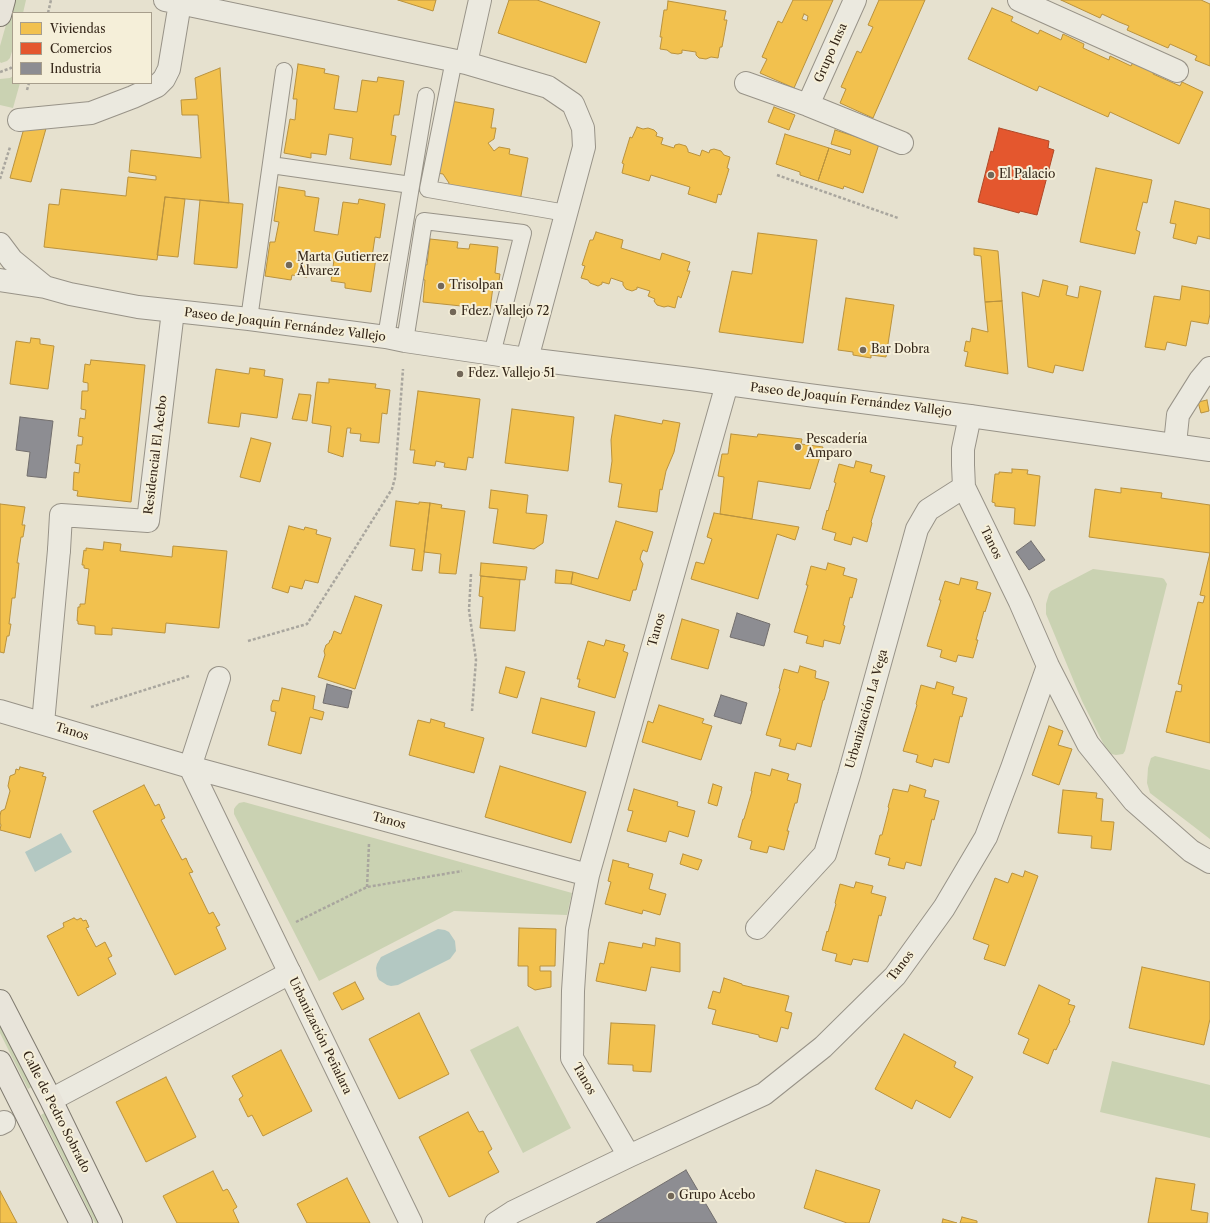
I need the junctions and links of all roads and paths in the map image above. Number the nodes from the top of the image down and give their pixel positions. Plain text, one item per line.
1 (4, 0) edge
2 (51, 0) edge
3 (480, 0) edge
4 (855, 0) edge
5 (1019, 0) edge
6 (172, 2) edge
7 (48, 12) edge
8 (0, 15) edge
9 (460, 62) junction
10 (12, 66) edge
11 (284, 71) dead end
12 (1176, 71) dead end
13 (0, 72) edge
14 (746, 83) dead end
15 (426, 96) dead end
16 (808, 105) junction
17 (19, 120) dead end
18 (902, 143) dead end
19 (271, 165) junction
20 (777, 175) dead end
21 (411, 185) junction
22 (566, 213) junction
23 (898, 218) dead end
24 (0, 244) edge
25 (0, 280) edge
26 (45, 287) junction
27 (173, 311) junction
28 (249, 319) junction
29 (395, 340) junction
30 (492, 354) junction
31 (527, 360) junction
32 (1210, 368) edge
33 (727, 384) junction
34 (970, 416) junction
35 (1175, 444) junction
36 (1210, 450) edge
37 (964, 487) junction
38 (471, 574) dead end
39 (248, 641) dead end
40 (1048, 666) junction
41 (219, 678) joint
42 (472, 710) dead end
43 (0, 711) edge
44 (43, 723) junction
45 (77, 733) junction
46 (190, 767) junction
47 (370, 816) junction
48 (490, 848) junction
49 (1210, 862) edge
50 (588, 875) junction
51 (367, 887) junction
52 (756, 928) dead end
53 (271, 935) junction
54 (290, 973) junction
55 (0, 1001) edge
56 (0, 1062) edge
57 (60, 1095) dead end
58 (629, 1156) junction
59 (81, 1223) edge
60 (111, 1223) edge
61 (411, 1223) edge
62 (496, 1223) edge

1 - 8 main road
2 - 7 path
3 - 9 street
4 - 16 street, Grupo Insa
5 - 12 street
6 - 9 street
6 - 17 street
9 - 22 street
9 - 22 lane
10 - 13 path
11 - 19 lane
14 - 16 street
15 - 21 lane
16 - 18 street
19 - 21 lane
19 - 28 lane
20 - 23 path
21 - 29 lane
22 - 31 street
24 - 26 street, Paseo de Joaquín Fernández Vallejo
25 - 26 street, Paseo de Joaquín Fernández Vallejo
26 - 27 street, Paseo de Joaquín Fernández Vallejo
27 - 28 street, Paseo de Joaquín Fernández Vallejo
27 - 44 street, Residencial El Acebo
28 - 29 street, Paseo de Joaquín Fernández Vallejo
29 - 30 street, Paseo de Joaquín Fernández Vallejo
29 - 30 lane
29 - 39 path
30 - 31 street, Paseo de Joaquín Fernández Vallejo
31 - 33 street, Paseo de Joaquín Fernández Vallejo
32 - 35 street
33 - 34 street, Paseo de Joaquín Fernández Vallejo
33 - 50 street, Tanos
34 - 35 street, Paseo de Joaquín Fernández Vallejo
34 - 37 street, Tanos
35 - 36 street, Paseo de Joaquín Fernández Vallejo
37 - 40 street, Tanos
37 - 52 street, Urbanización La Vega
38 - 42 path
40 - 49 street, Tanos
40 - 58 street, Tanos
41 - 45 path
41 - 46 street
43 - 44 street, Tanos
44 - 45 street, Tanos
45 - 46 street, Tanos
46 - 47 street, Tanos
46 - 53 street
47 - 48 street, Tanos
47 - 51 path
48 - 50 street, Tanos
48 - 51 path
50 - 58 street, Tanos
51 - 53 path
53 - 54 street
54 - 57 street, Urbanización Peñalara
54 - 61 street, Urbanización Peñalara
55 - 60 main road, Calle de Pedro Sobrado
56 - 59 main road
58 - 62 street, Tanos

